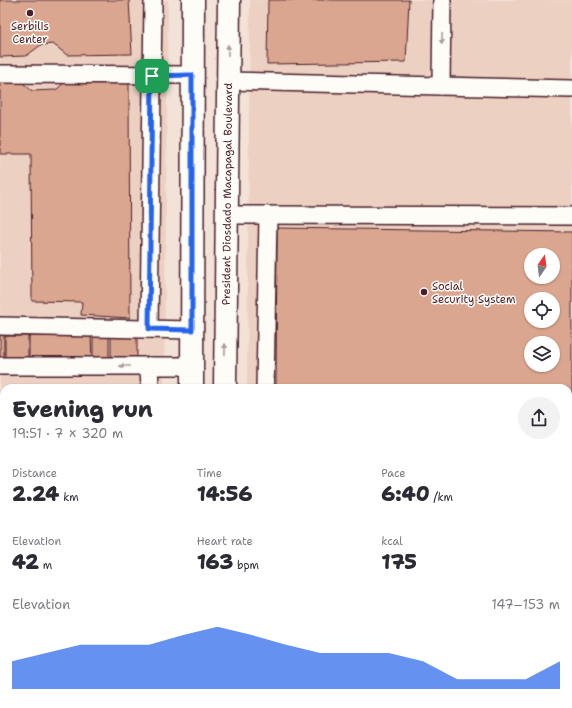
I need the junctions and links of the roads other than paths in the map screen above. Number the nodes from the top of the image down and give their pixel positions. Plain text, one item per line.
1 (153, 0) edge
2 (193, 0) edge
3 (229, 0) edge
4 (442, 0) edge
5 (0, 74) edge
6 (192, 75) junction
7 (152, 76) junction
8 (228, 80) junction
9 (441, 86) junction
10 (572, 88) edge
11 (193, 215) junction
12 (227, 215) junction
13 (268, 215) junction
14 (572, 216) edge
15 (0, 326) edge
16 (149, 329) junction
17 (192, 330) junction
18 (0, 366) edge
19 (149, 366) junction
20 (192, 366) junction
21 (150, 384) edge
22 (192, 384) edge
23 (225, 384) edge
24 (265, 384) edge

1 - 7 lane
2 - 6 main road
8 -> 3 main road, President Diosdado Macapagal Boulevard
4 -> 9 lane
5 - 7 lane
6 - 7 lane
6 - 11 main road
7 - 16 lane
8 - 9 lane
8 - 12 main road, President Diosdado Macapagal Boulevard
9 - 10 lane
11 - 12 main road
11 - 17 main road
12 - 13 lane
23 -> 12 main road, President Diosdado Macapagal Boulevard
13 - 14 lane
13 - 24 lane
15 - 16 lane
16 - 17 lane
17 - 20 main road
19 -> 18 lane
19 - 20 lane
19 - 21 lane
20 - 22 main road

